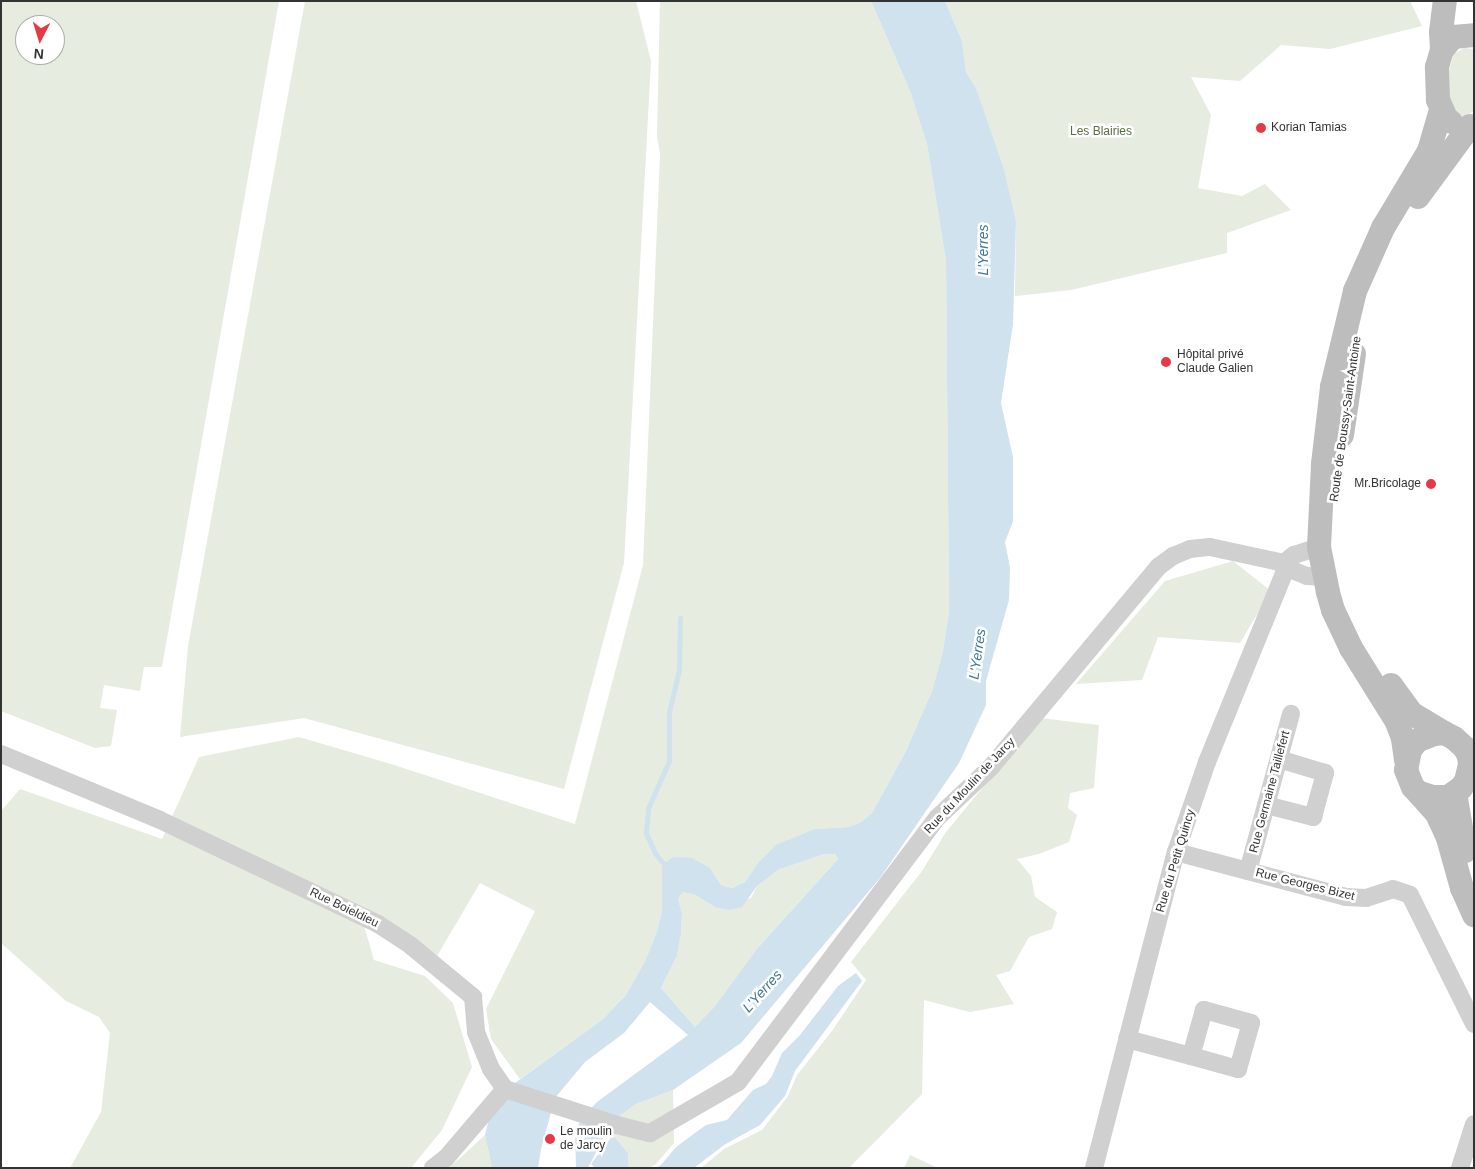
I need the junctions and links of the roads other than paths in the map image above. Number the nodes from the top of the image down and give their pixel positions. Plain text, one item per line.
1 (1444, 1) edge
2 (1474, 35) edge
3 (1442, 50) junction
4 (1441, 110) junction
5 (1472, 126) edge
6 (1319, 547) junction
7 (1284, 563) junction
8 (1324, 577) junction
9 (1291, 714) dead end
10 (1459, 739) edge
11 (1, 754) edge
12 (1279, 758) junction
13 (1406, 760) junction
14 (1471, 771) edge
15 (1420, 793) junction
16 (1455, 793) junction
17 (1266, 805) junction
18 (1176, 852) junction
19 (1248, 871) junction
20 (1474, 879) edge
21 (1474, 915) edge
22 (1474, 1024) edge
23 (1127, 1039) junction
24 (1191, 1056) dead end
25 (505, 1089) junction
26 (1474, 1124) edge
27 (1465, 1165) edge
28 (434, 1168) edge
29 (1094, 1168) edge

1 - 3 main road
2 - 3 main road
3 - 4 main road
4 - 5 main road
4 - 6 main road, Route de Boussy-Saint-Antoine
5 - 10 main road, Route de Boussy-Saint-Antoine
6 - 7 street
6 - 8 main road, Route de Boussy-Saint-Antoine
7 - 8 street, Rue du Moulin de Jarcy
7 - 18 street, Rue du Petit Quincy
7 - 25 street, Rue du Moulin de Jarcy
8 - 13 main road, Route de Boussy-Saint-Antoine
9 - 12 street, Rue Germaine Taillefert
10 - 13 main road
10 - 14 main road
11 - 25 street, Rue Boieldieu
12 - 17 street, Rue Germaine Taillefert
12 - 17 street
13 - 15 main road
14 - 16 main road
15 - 16 main road
15 - 21 main road
16 - 20 main road
17 - 19 street, Rue Germaine Taillefert
18 - 19 street, Rue Georges Bizet
18 - 23 street, Rue du Petit Quincy
19 - 22 street, Rue Georges Bizet
23 - 24 street
23 - 29 street, Rue du Petit Quincy
25 - 28 street
26 - 27 street

